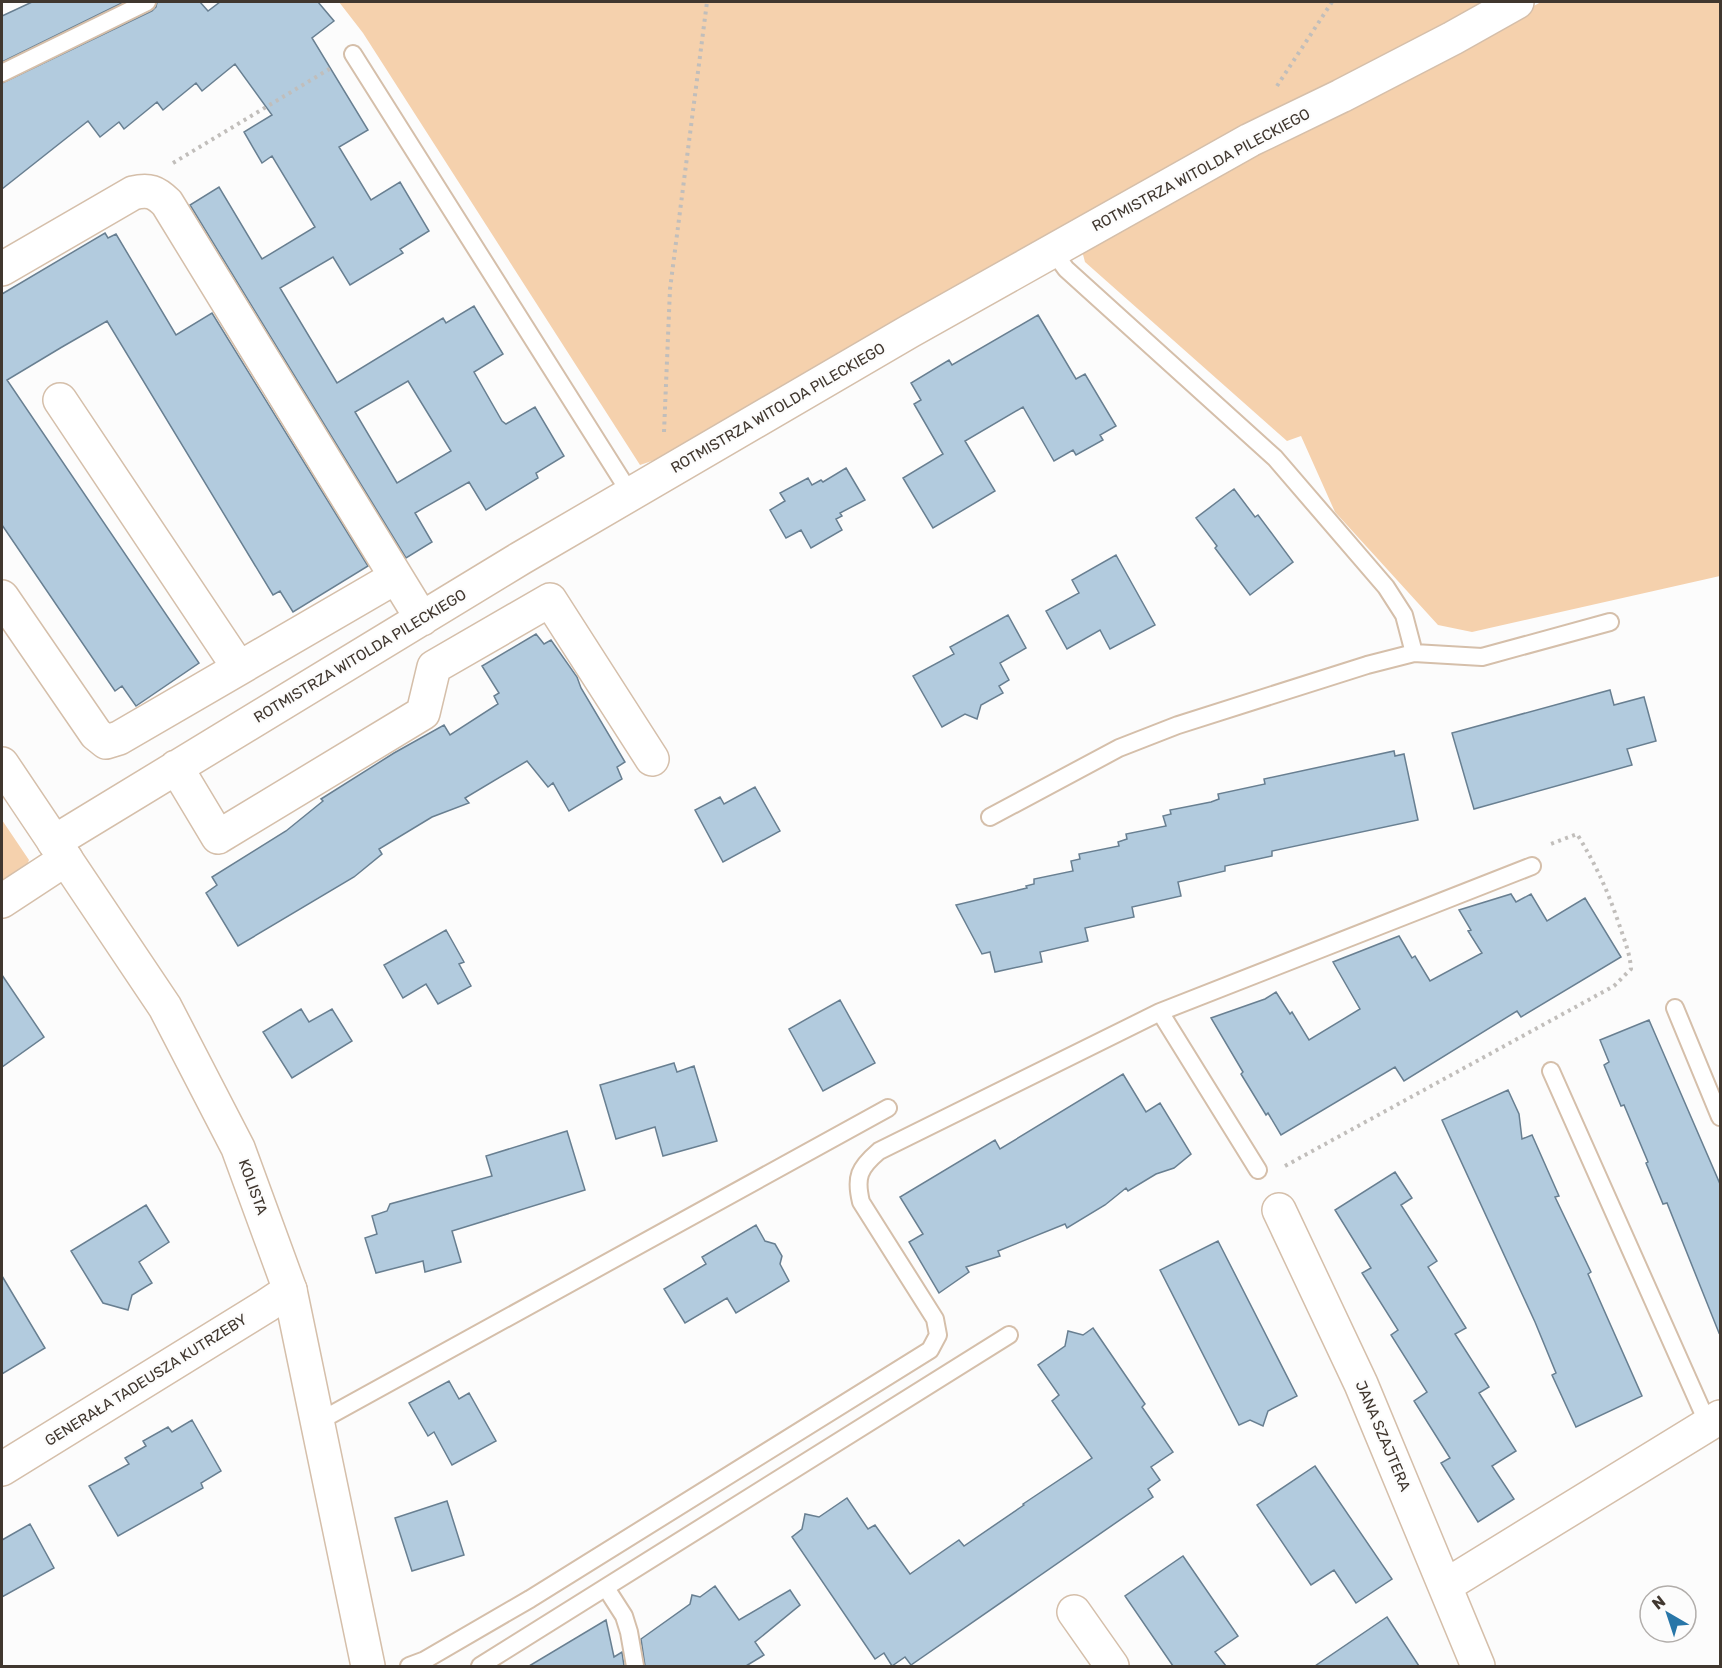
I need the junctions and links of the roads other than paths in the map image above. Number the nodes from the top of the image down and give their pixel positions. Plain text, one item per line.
1 (147, 2) edge
2 (1517, 2) edge
3 (353, 54) road end
4 (2, 73) edge
5 (1052, 250) junction
6 (2, 269) edge
7 (60, 400) dead end
8 (630, 493) junction
9 (396, 577) junction
10 (2, 597) edge
11 (422, 619) junction
12 (1610, 622) dead end
13 (1414, 653) junction
14 (239, 668) junction
15 (652, 759) dead end
16 (2, 764) edge
17 (176, 767) junction
18 (990, 817) dead end
19 (60, 850) junction
20 (1532, 866) road end
21 (2, 901) edge
22 (1675, 1008) dead end
23 (1160, 1012) junction
24 (1551, 1071) dead end
25 (888, 1108) dead end
26 (1720, 1117) edge
27 (1258, 1170) road end
28 (1279, 1210) dead end
29 (290, 1290) junction
30 (1009, 1335) dead end
31 (1714, 1420) edge
32 (316, 1423) junction
33 (2, 1469) edge
34 (1445, 1586) junction
35 (606, 1588) junction
36 (1074, 1612) dead end
37 (368, 1666) edge
38 (409, 1666) edge
39 (480, 1666) edge
40 (635, 1666) edge
41 (1112, 1666) edge
42 (1478, 1666) edge

1 - 4 lane
2 - 5 street, ROTMISTRZA WITOLDA PILECKIEGO
3 - 8 lane
5 - 8 street, ROTMISTRZA WITOLDA PILECKIEGO
5 - 13 lane
6 - 9 street
7 - 14 street
8 - 11 street, ROTMISTRZA WITOLDA PILECKIEGO
9 - 11 street
9 - 14 street
10 - 14 street
11 - 17 street, ROTMISTRZA WITOLDA PILECKIEGO
12 - 13 lane
13 - 18 lane
15 - 17 street
16 - 19 street, KOLISTA
17 - 19 street, ROTMISTRZA WITOLDA PILECKIEGO
19 - 21 street, ROTMISTRZA WITOLDA PILECKIEGO
19 - 29 street, KOLISTA
20 - 23 lane
22 - 26 lane
23 - 27 lane
23 - 38 lane
24 - 31 lane
25 - 32 lane
28 - 34 street, JANA SZAJTERA
29 - 32 street, KOLISTA
29 - 33 street, GENERAŁA TADEUSZA KUTRZEBY
30 - 35 lane
31 - 34 street
32 - 37 street, KOLISTA
34 - 42 street, JANA SZAJTERA
35 - 39 lane
35 - 40 lane
36 - 41 street

